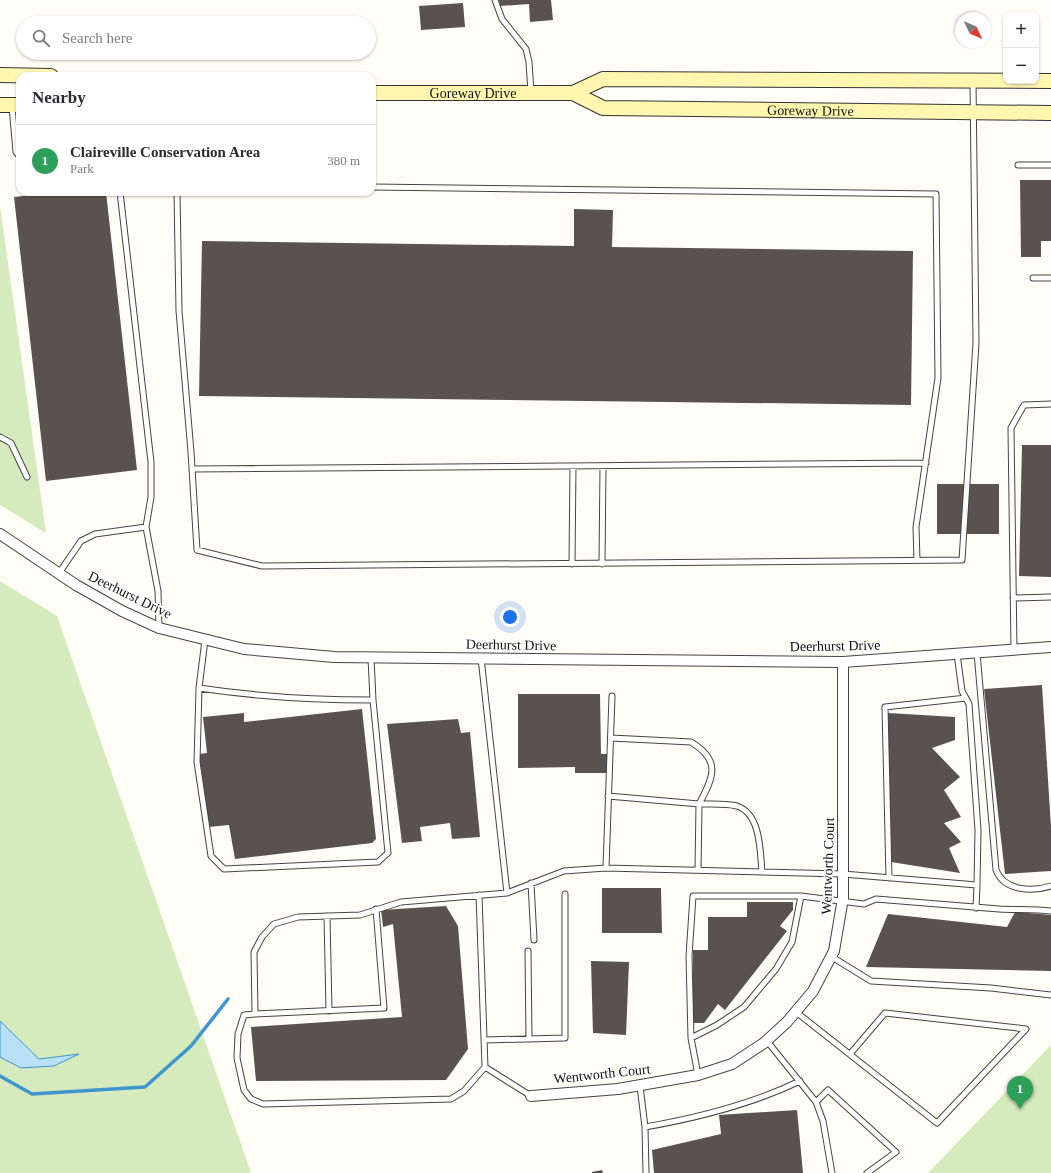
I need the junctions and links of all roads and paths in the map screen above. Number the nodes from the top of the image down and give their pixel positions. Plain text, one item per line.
1 (495, 0) edge
2 (0, 75) edge
3 (16, 75) edge
4 (974, 81) junction
5 (1051, 81) edge
6 (531, 93) junction
7 (573, 93) junction
8 (376, 94) edge
9 (11, 105) edge
10 (974, 112) junction
11 (1051, 113) edge
12 (16, 152) edge
13 (1018, 165) dead end
14 (1051, 165) edge
15 (376, 187) edge
16 (120, 196) edge
17 (177, 196) edge
18 (1033, 278) dead end
19 (1051, 278) edge
20 (1051, 404) edge
21 (0, 437) edge
22 (926, 463) junction
23 (573, 466) junction
24 (603, 466) junction
25 (192, 469) junction
26 (27, 477) dead end
27 (146, 526) junction
28 (0, 534) edge
29 (917, 560) junction
30 (572, 564) junction
31 (602, 564) junction
32 (59, 573) junction
33 (1051, 597) edge
34 (1013, 598) junction
35 (159, 628) junction
36 (204, 640) junction
37 (1051, 648) edge
38 (1014, 650) junction
39 (977, 652) junction
40 (956, 654) junction
41 (371, 658) junction
42 (481, 658) junction
43 (843, 662) junction
44 (199, 688) junction
45 (612, 696) dead end
46 (966, 698) junction
47 (374, 700) junction
48 (610, 738) junction
49 (608, 796) junction
50 (699, 804) junction
51 (606, 868) junction
52 (698, 870) junction
53 (762, 872) junction
54 (843, 874) junction
55 (889, 878) junction
56 (532, 883) junction
57 (977, 885) junction
58 (1051, 886) edge
59 (507, 893) junction
60 (565, 894) dead end
61 (479, 895) junction
62 (801, 896) junction
63 (843, 902) junction
64 (976, 908) junction
65 (376, 909) junction
66 (1051, 911) edge
67 (327, 916) junction
68 (534, 940) dead end
69 (528, 951) dead end
70 (832, 957) junction
71 (1051, 995) edge
72 (329, 1011) junction
73 (796, 1012) junction
74 (255, 1014) junction
75 (691, 1038) junction
76 (529, 1039) junction
77 (484, 1040) junction
78 (767, 1040) junction
79 (850, 1054) junction
80 (485, 1067) junction
81 (698, 1075) junction
82 (800, 1081) junction
83 (640, 1086) junction
84 (531, 1096) joint
85 (816, 1102) junction
86 (644, 1127) junction
87 (646, 1173) edge
88 (832, 1173) edge
89 (867, 1173) edge

1 - 6 lane
2 - 3 main road
4 - 5 main road, Goreway Drive
4 - 7 main road, Goreway Drive
4 - 10 lane
6 - 7 main road, Goreway Drive
6 - 8 main road, Goreway Drive
7 - 10 main road, Goreway Drive
9 - 12 lane
10 - 11 main road, Goreway Drive
10 - 29 lane
13 - 14 lane
15 - 22 lane
16 - 27 lane
17 - 25 lane
18 - 19 lane
20 - 34 lane
21 - 26 lane
22 - 24 lane
22 - 29 lane
23 - 24 lane
23 - 25 lane
23 - 30 lane
24 - 31 lane
25 - 30 lane
27 - 32 lane
27 - 35 lane
28 - 32 street, Deerhurst Drive
29 - 31 lane
30 - 31 lane
32 - 35 street, Deerhurst Drive
33 - 34 lane
34 - 38 lane
35 - 36 street, Deerhurst Drive
36 - 41 street, Deerhurst Drive
36 - 44 lane
37 - 38 street, Deerhurst Drive
38 - 39 street, Deerhurst Drive
39 - 40 street, Deerhurst Drive
39 - 58 lane
40 - 43 street, Deerhurst Drive
40 - 46 lane
41 - 42 street, Deerhurst Drive
41 - 47 lane
42 - 43 street, Deerhurst Drive
42 - 59 lane
43 - 54 street, Wentworth Court
44 - 47 lane
44 - 47 lane
45 - 48 lane
46 - 55 lane
46 - 57 lane
48 - 49 lane
48 - 50 lane
49 - 50 lane
49 - 51 lane
50 - 52 lane
50 - 53 lane
51 - 52 lane
51 - 56 lane
52 - 53 lane
53 - 54 lane
54 - 55 lane
54 - 63 street, Wentworth Court
55 - 57 lane
56 - 59 lane
56 - 68 lane
57 - 64 lane
59 - 61 lane
60 - 76 lane
61 - 65 lane
61 - 77 lane
62 - 63 lane
62 - 75 lane
62 - 75 lane
63 - 64 lane
63 - 70 street, Wentworth Court
64 - 66 lane
65 - 67 lane
65 - 72 lane
67 - 72 lane
67 - 74 lane
69 - 76 lane
70 - 71 lane
70 - 73 street, Wentworth Court
72 - 74 lane
73 - 78 street, Wentworth Court
73 - 79 lane
74 - 80 lane
75 - 81 lane
76 - 77 lane
77 - 80 lane
78 - 81 street, Wentworth Court
78 - 82 lane
79 - 79 lane
80 - 84 lane
81 - 83 street, Wentworth Court
82 - 85 lane
82 - 86 lane
83 - 84 street, Wentworth Court
83 - 86 lane
85 - 88 lane
85 - 89 lane
86 - 87 lane

